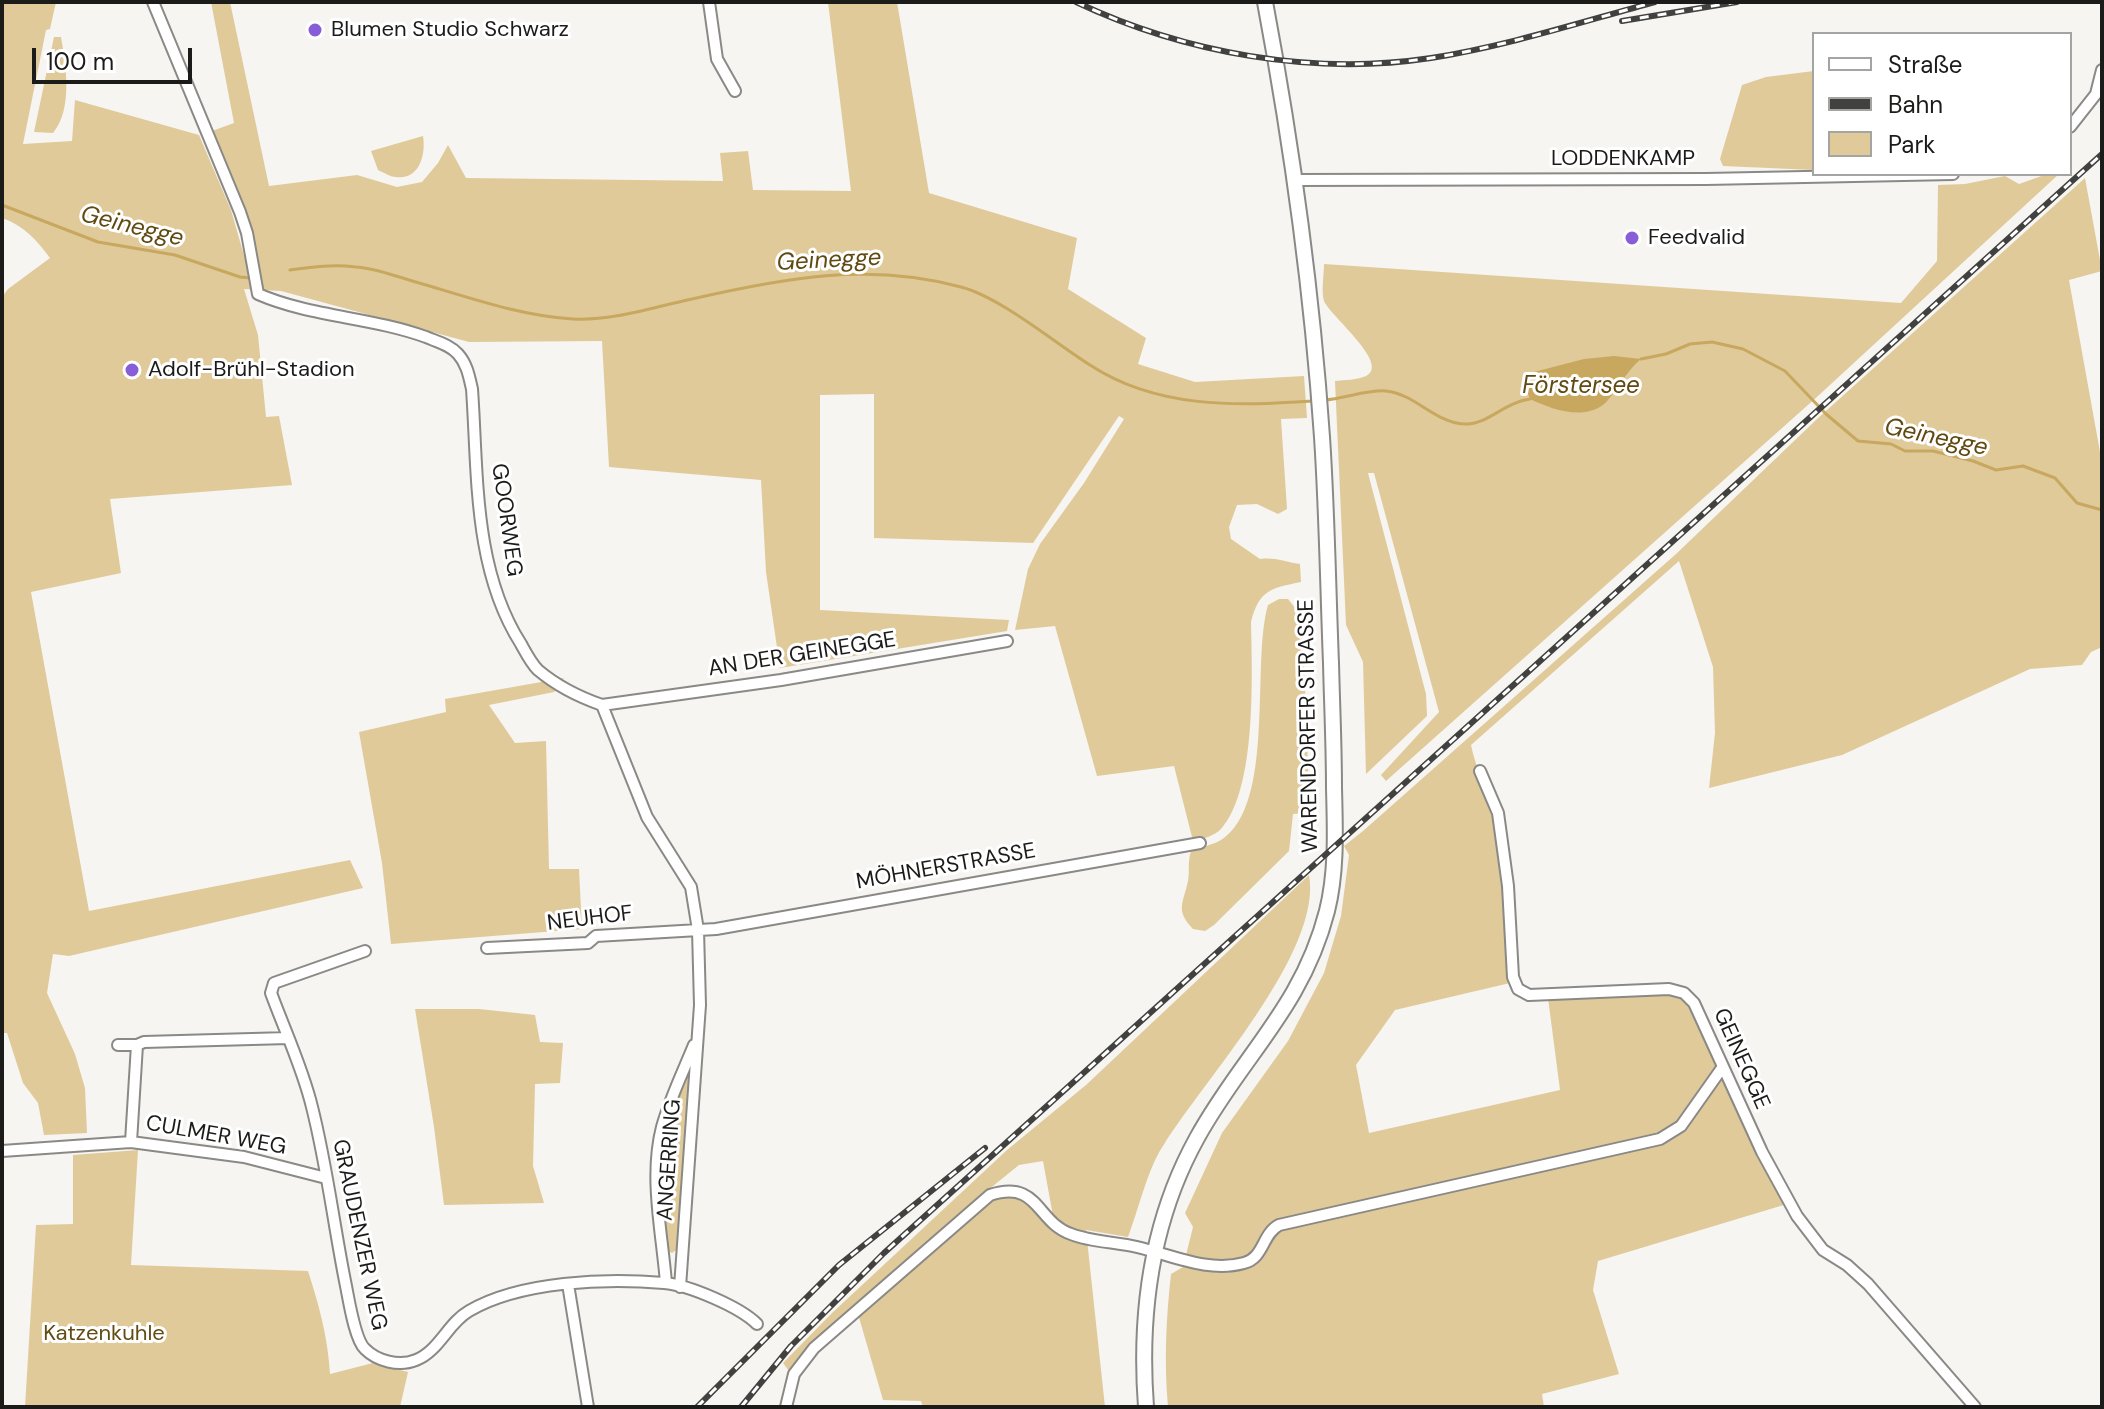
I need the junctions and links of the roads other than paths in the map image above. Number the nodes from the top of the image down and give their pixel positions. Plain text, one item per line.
1 (153, 2) edge
2 (709, 2) edge
3 (1265, 2) edge
4 (2102, 70) edge
5 (735, 91) dead end
6 (2099, 93) edge
7 (2072, 125) edge
8 (1861, 176) edge
9 (1294, 180) junction
10 (1007, 641) dead end
11 (602, 705) junction
12 (1480, 771) dead end
13 (1200, 843) dead end
14 (698, 930) junction
15 (487, 948) dead end
16 (365, 951) dead end
17 (698, 1035) junction
18 (288, 1038) junction
19 (118, 1045) dead end
20 (137, 1045) junction
21 (1722, 1068) junction
22 (1710, 1087) junction
23 (1734, 1087) junction
24 (131, 1142) junction
25 (2, 1151) edge
26 (326, 1178) junction
27 (1154, 1252) junction
28 (666, 1283) junction
29 (568, 1284) junction
30 (680, 1287) junction
31 (757, 1324) dead end
32 (787, 1405) edge
33 (588, 1407) edge
34 (1146, 1407) edge
35 (1975, 1407) edge

1 - 11 street, GOORWEG
2 - 5 street
3 - 9 street, WARENDORFER STRASSE
4 - 6 street
6 - 7 street
8 - 9 street, LODDENKAMP
9 - 27 street, WARENDORFER STRASSE
10 - 11 street, AN DER GEINEGGE
11 - 14 street
12 - 21 street, GEINEGGE
13 - 14 street, MÖHNERSTRASSE
14 - 15 street, NEUHOF
14 - 17 street, ANGERRING
16 - 18 street, GRAUDENZER WEG
17 - 28 street, ANGERRING
17 - 30 street, ANGERRING
18 - 20 street
18 - 26 street, GRAUDENZER WEG
19 - 20 street
20 - 24 street
21 - 22 street
21 - 23 street, GEINEGGE
22 - 23 street
22 - 27 street
23 - 35 street, GEINEGGE
24 - 25 street, CULMER WEG
24 - 26 street, CULMER WEG
26 - 29 street, GRAUDENZER WEG
27 - 32 street
27 - 34 street, WARENDORFER STRASSE
28 - 29 street, GRAUDENZER WEG
28 - 30 street, GRAUDENZER WEG
29 - 33 street
30 - 31 street, GRAUDENZER WEG

